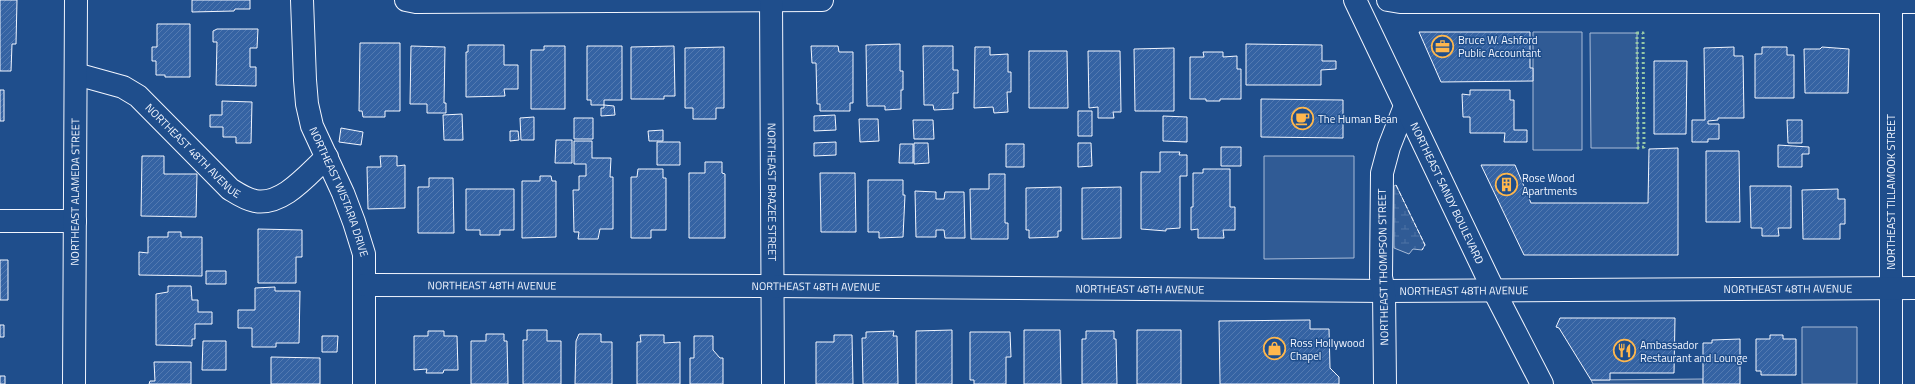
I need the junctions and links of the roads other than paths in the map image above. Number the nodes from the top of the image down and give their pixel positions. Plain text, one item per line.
1 (76, 0) edge
2 (302, 0) edge
3 (406, 0) edge
4 (771, 0) edge
5 (822, 0) edge
6 (1355, 0) edge
7 (1388, 0) edge
8 (1891, 1) edge
9 (1915, 2) edge
10 (76, 74) junction
11 (1405, 106) junction
12 (327, 157) junction
13 (0, 221) edge
14 (75, 221) junction
15 (365, 286) junction
16 (773, 286) junction
17 (1891, 288) junction
18 (1915, 288) edge
19 (1493, 289) junction
20 (1384, 291) junction
21 (74, 384) edge
22 (364, 384) edge
23 (773, 384) edge
24 (1385, 384) edge
25 (1542, 384) edge
26 (1891, 384) edge

1 - 10 street, NORTHEAST ALAMEDA STREET
2 - 12 street, NORTHEAST WISTARIA DRIVE
3 - 4 street
4 - 5 street
4 - 16 street, NORTHEAST BRAZEE STREET
6 - 11 street, NORTHEAST SANDY BOULEVARD
7 - 8 street
8 - 9 street
8 - 17 street, NORTHEAST TILLAMOOK STREET
10 - 12 street, NORTHEAST 48TH AVENUE
10 - 14 street, NORTHEAST ALAMEDA STREET
11 - 19 street, NORTHEAST SANDY BOULEVARD
11 - 20 street, NORTHEAST THOMPSON STREET
12 - 15 street, NORTHEAST WISTARIA DRIVE
13 - 14 street
14 - 21 street, NORTHEAST ALAMEDA STREET
15 - 16 street, NORTHEAST 48TH AVENUE
15 - 22 street, NORTHEAST WISTARIA DRIVE
16 - 20 street, NORTHEAST 48TH AVENUE
16 - 23 street, NORTHEAST BRAZEE STREET
17 - 18 street, NORTHEAST 48TH AVENUE
17 - 19 street, NORTHEAST 48TH AVENUE
17 - 26 street, NORTHEAST TILLAMOOK STREET
19 - 20 street, NORTHEAST 48TH AVENUE
19 - 25 street, NORTHEAST SANDY BOULEVARD
20 - 24 street, NORTHEAST THOMPSON STREET

